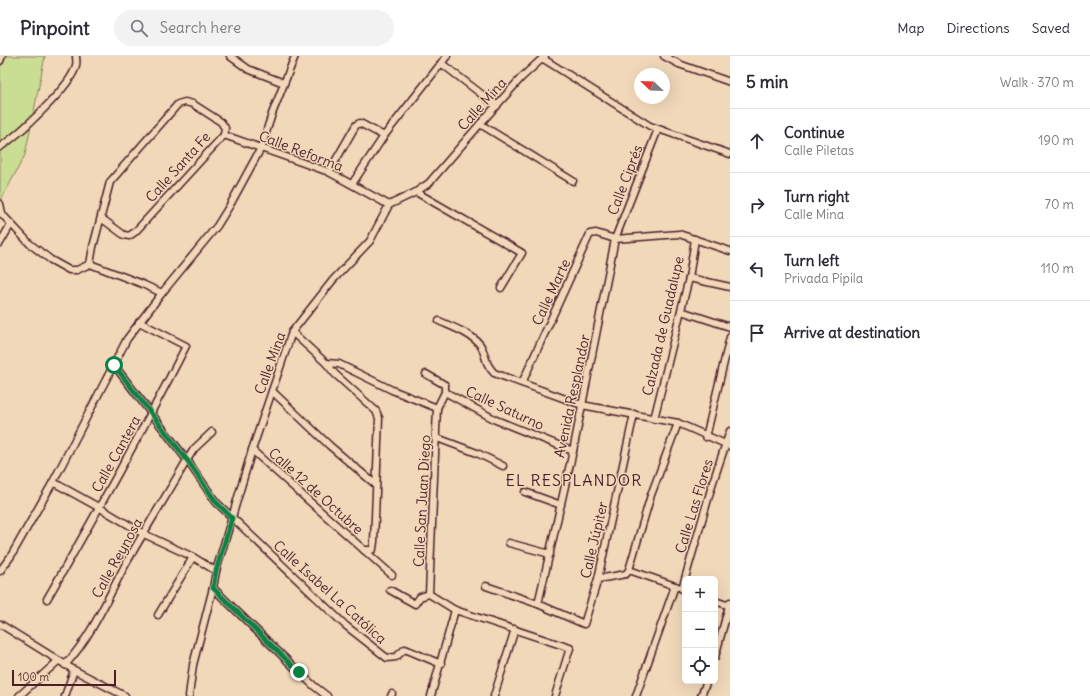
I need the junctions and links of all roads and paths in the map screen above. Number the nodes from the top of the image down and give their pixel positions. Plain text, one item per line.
1 (2, 56) edge
2 (76, 56) edge
3 (230, 56) edge
4 (295, 56) edge
5 (447, 56) edge
6 (664, 56) edge
7 (544, 57) edge
8 (0, 61) edge
9 (441, 63) junction
10 (730, 82) edge
11 (284, 83) junction
12 (497, 106) junction
13 (480, 124) junction
14 (658, 129) junction
15 (224, 135) junction
16 (384, 136) junction
17 (0, 147) edge
18 (261, 148) junction
19 (730, 154) edge
20 (330, 172) junction
21 (573, 181) dead end
22 (352, 184) junction
23 (416, 192) junction
24 (0, 204) edge
25 (390, 205) junction
26 (1, 213) edge
27 (101, 218) junction
28 (11, 224) junction
29 (615, 239) junction
30 (695, 239) junction
31 (0, 243) edge
32 (730, 251) edge
33 (90, 264) junction
34 (689, 278) junction
35 (730, 287) edge
36 (501, 288) dead end
37 (162, 293) junction
38 (681, 310) junction
39 (440, 321) dead end
40 (138, 322) junction
41 (730, 327) edge
42 (292, 332) junction
43 (730, 337) edge
44 (326, 363) junction
45 (114, 365) junction
46 (426, 374) dead end
47 (522, 383) junction
48 (272, 391) junction
49 (445, 392) junction
50 (582, 405) junction
51 (437, 408) junction
52 (152, 413) junction
53 (634, 414) junction
54 (654, 419) junction
55 (678, 423) junction
56 (730, 431) edge
57 (212, 432) dead end
58 (706, 436) junction
59 (437, 438) junction
60 (728, 445) edge
61 (252, 450) junction
62 (573, 451) junction
63 (187, 460) junction
64 (503, 466) dead end
65 (53, 482) junction
66 (375, 484) junction
67 (524, 492) dead end
68 (561, 505) junction
69 (100, 508) junction
70 (232, 518) junction
71 (144, 534) junction
72 (509, 543) dead end
73 (364, 550) junction
74 (550, 554) junction
75 (193, 557) junction
76 (629, 570) junction
77 (0, 571) edge
78 (216, 571) junction
79 (392, 575) dead end
80 (598, 578) junction
81 (486, 586) dead end
82 (213, 588) junction
83 (681, 588) edge
84 (390, 590) dead end
85 (430, 594) junction
86 (47, 599) dead end
87 (718, 602) edge
88 (538, 604) junction
89 (730, 605) edge
90 (455, 610) junction
91 (158, 614) dead end
92 (0, 624) edge
93 (515, 629) junction
94 (718, 648) edge
95 (58, 661) junction
96 (441, 664) junction
97 (64, 665) junction
98 (74, 670) junction
99 (706, 684) edge
100 (19, 696) edge
101 (65, 696) edge
102 (125, 696) edge
103 (189, 696) edge
104 (327, 696) edge
105 (431, 696) edge
106 (494, 696) edge
107 (555, 696) edge
108 (636, 696) edge
109 (701, 696) edge

1 - 8 street
2 - 17 street
3 - 11 street
4 - 11 street
5 - 9 street
6 - 10 street
7 - 12 street, Calle Mina
7 - 14 street
9 - 12 street
9 - 16 street
11 - 18 street
12 - 13 street, Calle Mina
13 - 21 street
13 - 23 street, Calle Mina
14 - 19 street
14 - 29 street, Calle Ciprés
15 - 18 street, Calle Reforma
15 - 27 street, Calle Santa Fe
15 - 27 street, Calle Santa Fe
16 - 20 street
16 - 22 street
18 - 20 street, Calle Reforma
18 - 37 street
20 - 22 street, Calle Reforma
22 - 25 street, Calle Reforma
23 - 25 street, Calle Mina
23 - 36 street
24 - 26 street
25 - 42 street, Calle Mina
26 - 28 street
27 - 33 street, Calle Santa Fe
28 - 31 street
28 - 33 street
29 - 30 street
29 - 47 street, Calle Marte
29 - 50 street, Avenida Resplandor
30 - 32 street
30 - 34 street, Calzada de Guadalupe
33 - 37 street
34 - 35 street
34 - 38 street, Calzada de Guadalupe
37 - 40 street
38 - 41 street
38 - 54 street, Calzada de Guadalupe
39 - 47 street
40 - 45 street
40 - 52 street, Calle Cantera
42 - 44 street
42 - 48 street, Calle Mina
43 - 58 street
44 - 51 street
44 - 66 street
45 - 52 street
45 - 65 street
46 - 49 street
47 - 50 street
48 - 61 street, Calle Mina
48 - 66 street
49 - 51 street, Calle Saturno
49 - 62 street, Calle Saturno
50 - 53 street
50 - 62 street, Avenida Resplandor
51 - 59 street, Calle San Juan Diego
52 - 63 street
52 - 69 street, Calle Cantera
53 - 54 street
53 - 80 street, Calle Júpiter
54 - 55 street
55 - 58 street
55 - 76 street
56 - 60 street, Calle Las Flores
57 - 63 street, Calle Reynosa
58 - 60 street
59 - 64 street
59 - 85 street, Calle San Juan Diego
60 - 83 street, Calle Las Flores
61 - 70 street, Calle Mina
61 - 73 street, Calle 12 de Octubre
62 - 68 street, Avenida Resplandor
63 - 70 street
63 - 71 street, Calle Reynosa
65 - 69 street
65 - 77 street
66 - 73 street
67 - 68 street
68 - 74 street, Avenida Resplandor
69 - 71 street
69 - 86 street, Calle Cantera
70 - 78 street, Calle Mina
70 - 96 street, Calle Isabel La Católica
71 - 75 street
71 - 97 street, Calle Reynosa
72 - 74 street
73 - 79 street, Calle 12 de Octubre
74 - 88 street, Avenida Resplandor
75 - 78 street
75 - 91 street
76 - 80 street
76 - 83 street
78 - 82 street, Calle Mina
80 - 88 street, Calle Júpiter
81 - 88 street
82 - 103 street, Calle Mina
82 - 104 street
83 - 108 street, Calle Las Flores
84 - 85 street
85 - 90 street
87 - 89 street
89 - 94 street
90 - 93 street
90 - 96 street
92 - 95 street
93 - 106 street
93 - 107 street
95 - 97 street
95 - 100 street
96 - 105 street
97 - 98 street
98 - 101 street
98 - 102 street
99 - 109 street

